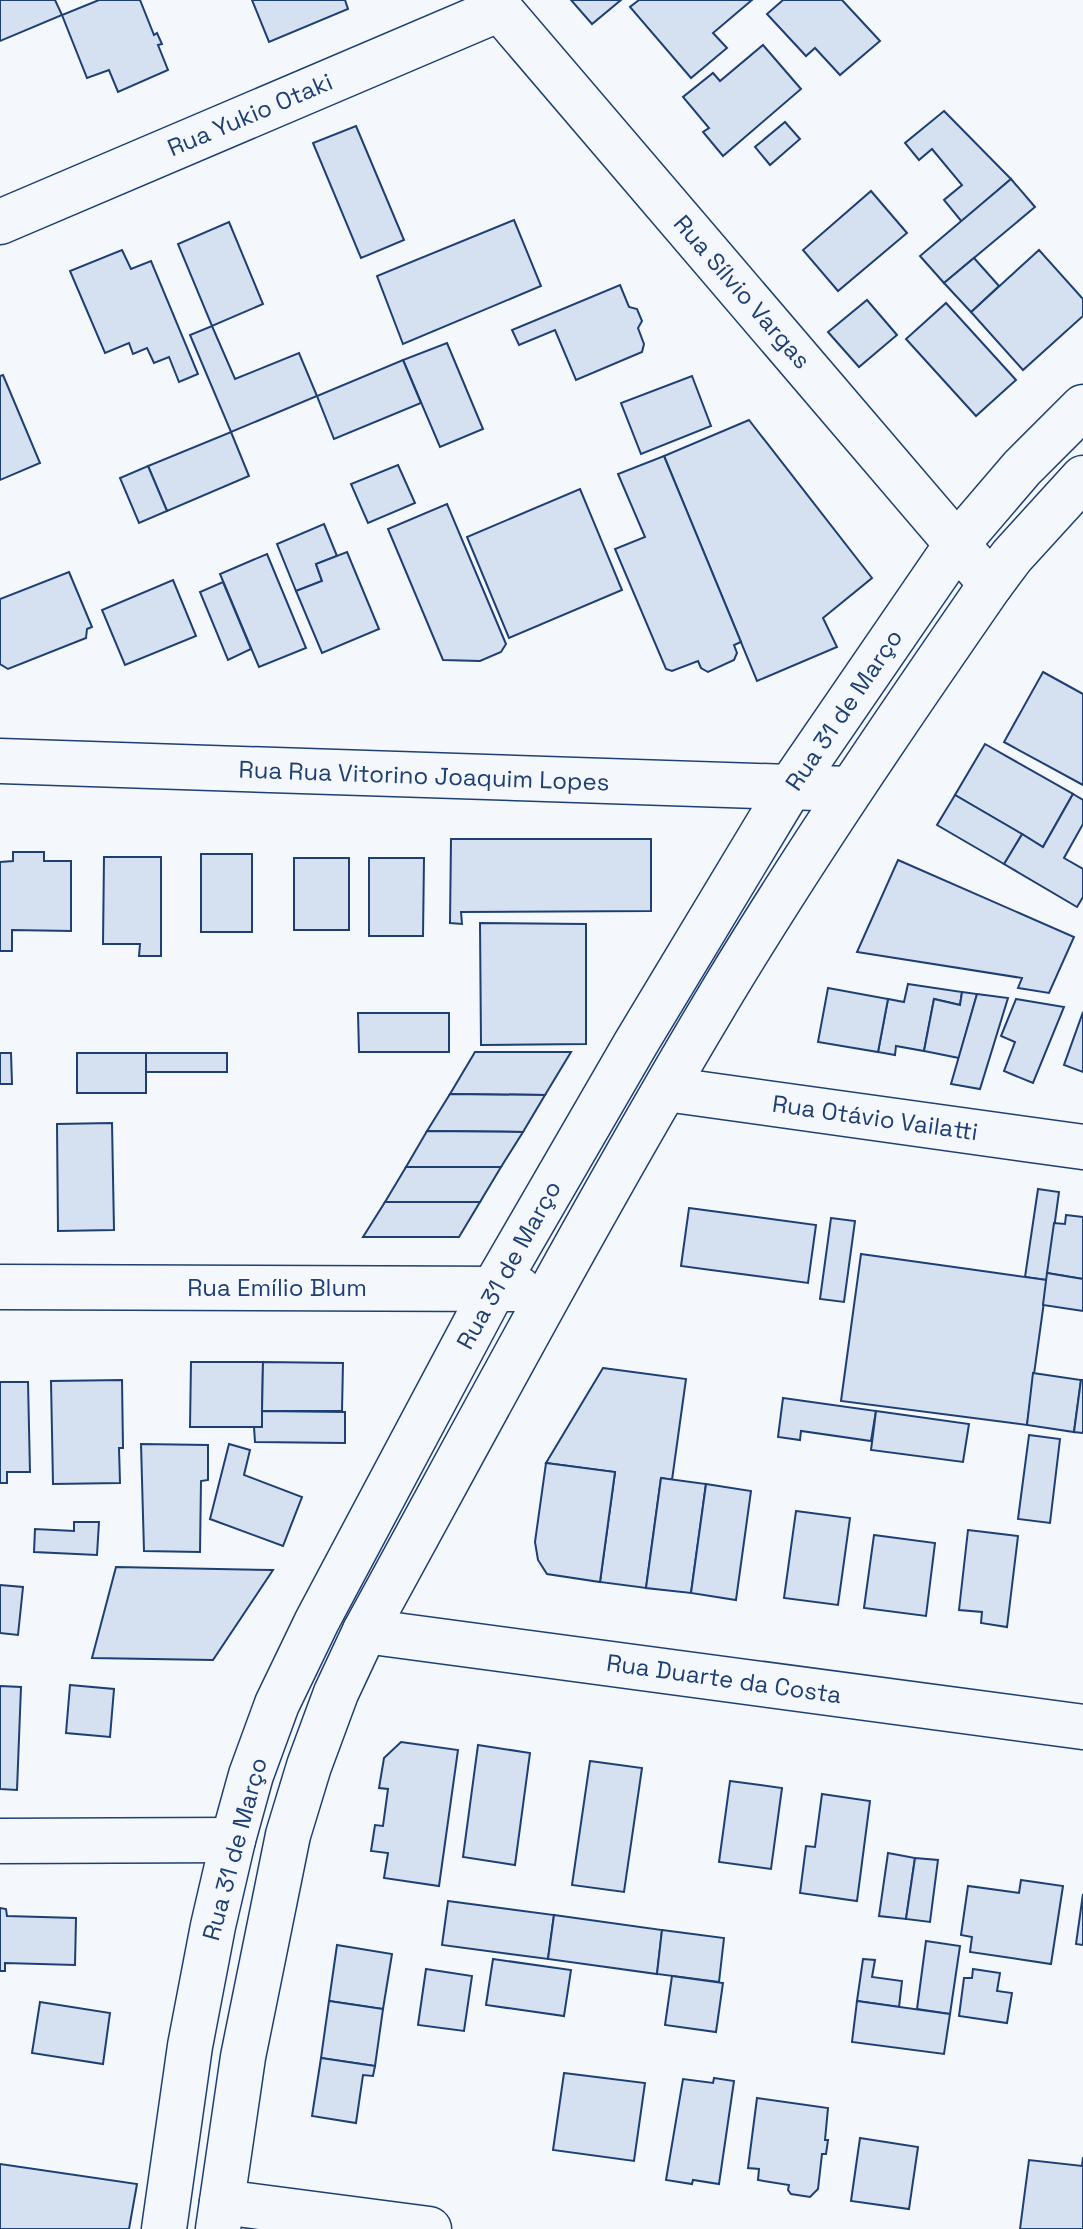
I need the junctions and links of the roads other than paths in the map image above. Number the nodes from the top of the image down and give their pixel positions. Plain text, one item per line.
1 (496, 4) edge
2 (0, 222) edge
3 (1083, 407) edge
4 (1083, 478) edge
5 (957, 544) junction
6 (991, 584) junction
7 (0, 761) edge
8 (789, 789) junction
9 (849, 789) junction
10 (666, 1089) junction
11 (1083, 1147) edge
12 (0, 1287) edge
13 (554, 1289) junction
14 (493, 1290) junction
15 (365, 1631) junction
16 (1083, 1727) edge
17 (233, 1840) junction
18 (0, 1841) edge
19 (220, 2216) edge
20 (164, 2229) edge
21 (429, 2229) edge

1 - 2 main road, Rua Yukio Otaki
1 - 5 main road, Rua Sílvio Vargas
3 - 5 main road, Rua 31 de Março
4 - 6 main road, Rua 31 de Março
5 - 6 main road, Rua Sílvio Vargas
5 - 8 main road, Rua 31 de Março
6 - 9 main road, Rua 31 de Março
7 - 8 main road, Rua Rua Vitorino Joaquim Lopes
8 - 9 main road, Rua Rua Vitorino Joaquim Lopes
8 - 14 main road, Rua 31 de Março
9 - 10 main road, Rua 31 de Março
10 - 11 main road, Rua Otávio Vailatti
10 - 13 main road, Rua 31 de Março
12 - 14 main road, Rua Emílio Blum
13 - 14 main road, Rua Emílio Blum
13 - 15 main road, Rua 31 de Março
14 - 17 main road, Rua 31 de Março
15 - 16 main road, Rua Duarte da Costa
15 - 19 main road, Rua 31 de Março
17 - 18 main road
17 - 20 main road, Rua 31 de Março
19 - 21 main road

